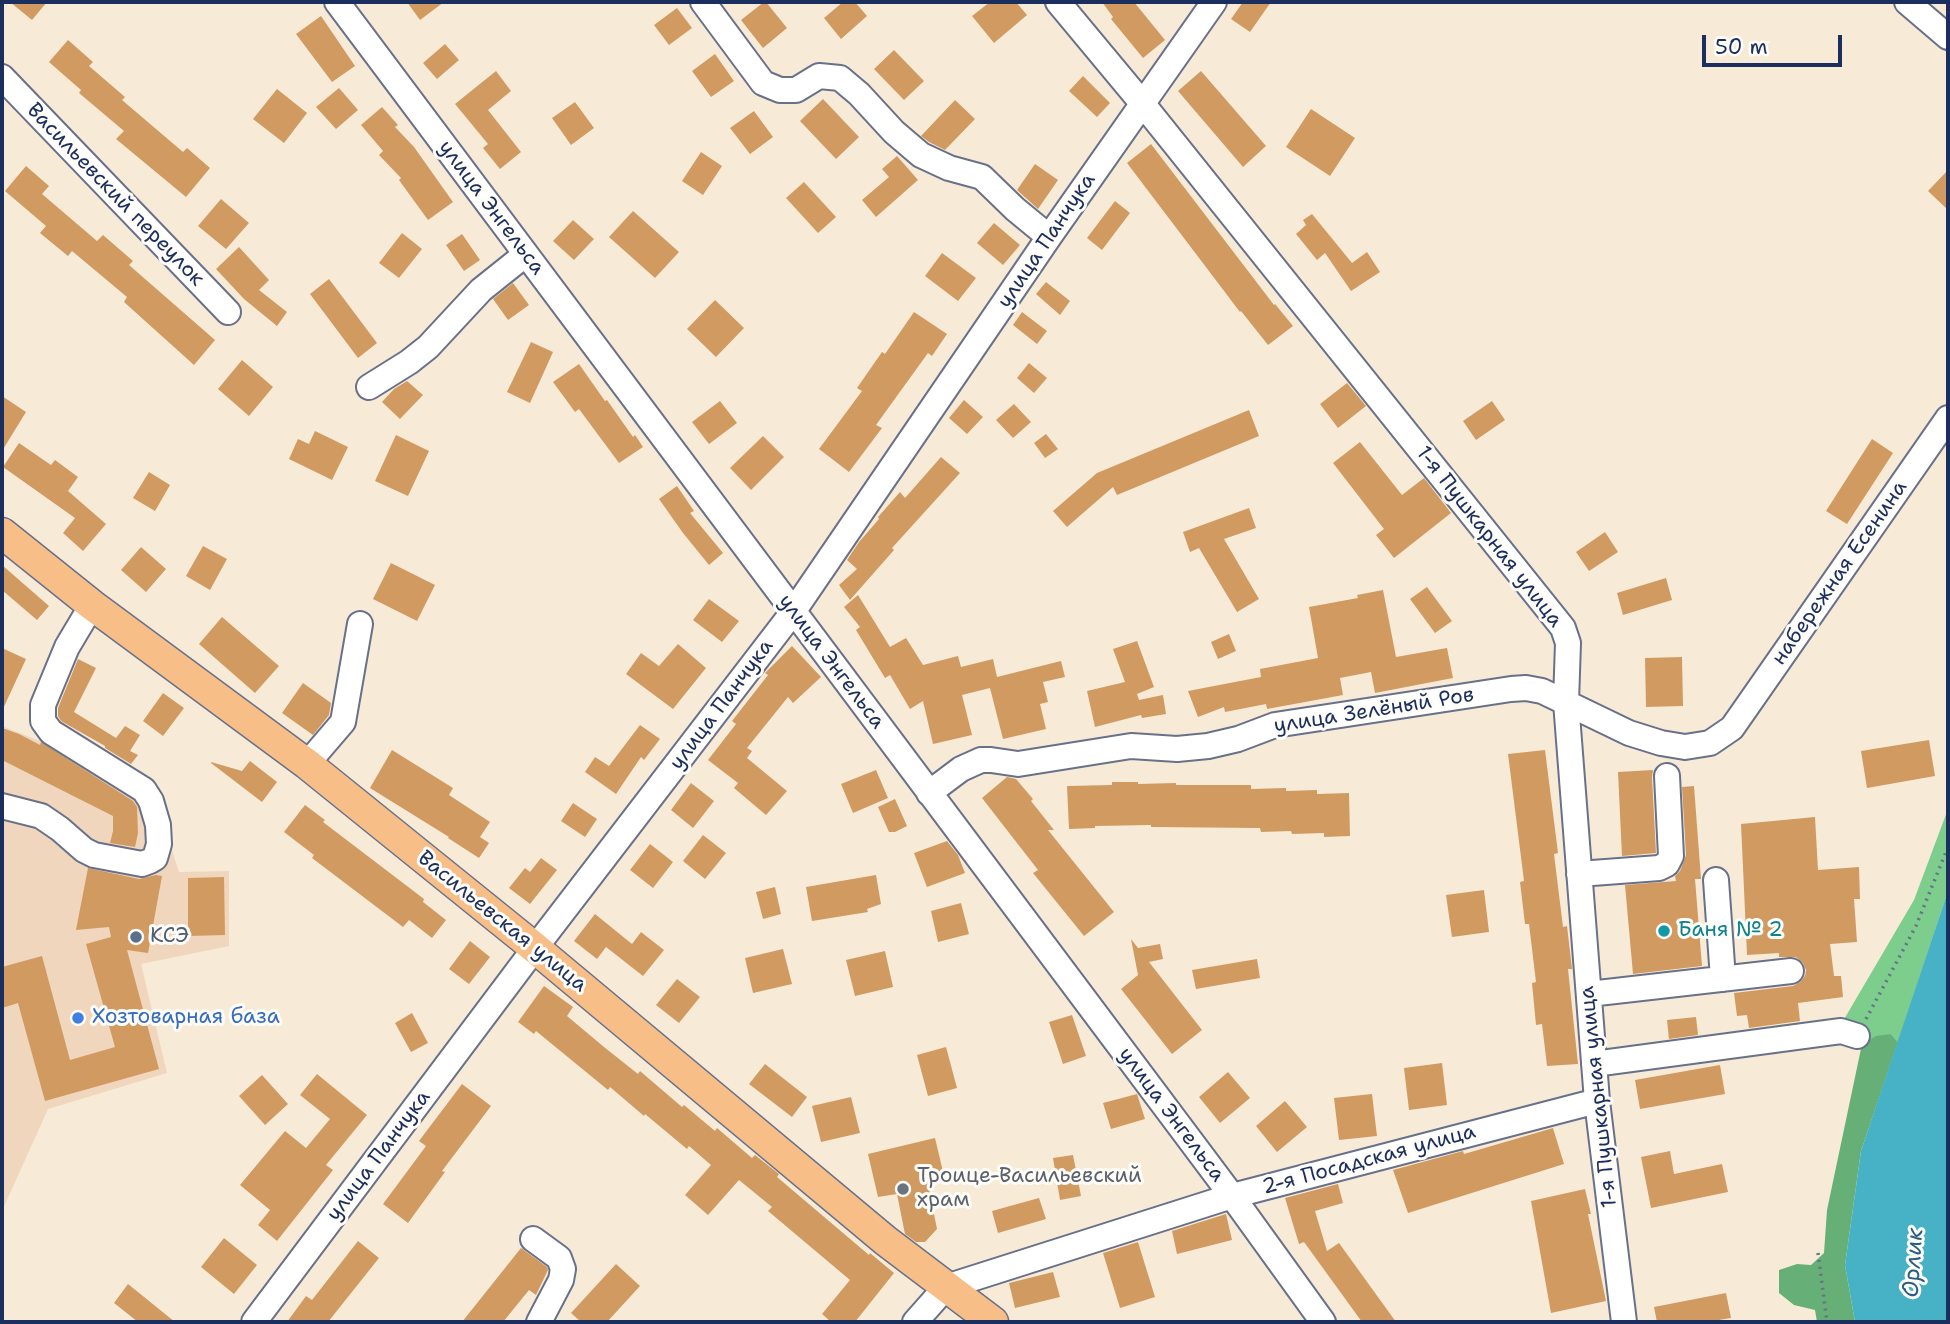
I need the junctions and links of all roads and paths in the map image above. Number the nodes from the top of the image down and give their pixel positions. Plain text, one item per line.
1 (337, 2) edge
2 (703, 2) edge
3 (1058, 2) edge
4 (1214, 2) edge
5 (1907, 2) edge
6 (1948, 37) edge
7 (2, 77) edge
8 (1142, 103) junction
9 (1049, 237) junction
10 (526, 254) junction
11 (228, 313) dead end
12 (369, 387) dead end
13 (1948, 418) edge
14 (2, 533) edge
15 (92, 605) junction
16 (793, 612) junction
17 (360, 624) dead end
18 (1566, 702) junction
19 (1732, 728) joint
20 (307, 764) junction
21 (1668, 776) dead end
22 (929, 793) junction
23 (2, 806) edge
24 (1948, 847) edge
25 (1579, 874) junction
26 (1716, 880) dead end
27 (535, 948) junction
28 (1791, 971) dead end
29 (1723, 979) junction
30 (1589, 994) junction
31 (1857, 1036) joint
32 (1594, 1064) junction
33 (1597, 1101) junction
34 (1232, 1196) junction
35 (533, 1240) dead end
36 (1818, 1253) dead end
37 (946, 1287) junction
38 (254, 1322) edge
39 (539, 1322) edge
40 (915, 1322) edge
41 (993, 1322) edge
42 (1323, 1322) edge
43 (1624, 1322) edge
44 (1827, 1322) edge

1 - 10 street, улица Энгельса
2 - 9 street
3 - 8 street, 1-я Пушкарная улица
4 - 8 street, улица Панчука
5 - 6 street
7 - 11 street, Васильевский переулок
8 - 9 street, улица Панчука
8 - 18 street, 1-я Пушкарная улица
9 - 16 street, улица Панчука
10 - 12 street
10 - 16 street, улица Энгельса
13 - 19 street, набережная Есенина
14 - 15 main road, Васильевская улица
15 - 20 main road, Васильевская улица
15 - 23 street
16 - 22 street, улица Энгельса
16 - 27 street, улица Панчука
17 - 20 street
18 - 19 street, улица Зелёный Ров
18 - 22 street, улица Зелёный Ров
18 - 25 street, 1-я Пушкарная улица
20 - 27 main road, Васильевская улица
21 - 25 street
22 - 34 street, улица Энгельса
24 - 31 path
25 - 30 street, 1-я Пушкарная улица
26 - 29 street
27 - 37 main road, Васильевская улица
27 - 38 street, улица Панчука
28 - 29 street
29 - 30 street
30 - 32 street, 1-я Пушкарная улица
31 - 32 street
32 - 33 street, 1-я Пушкарная улица
33 - 34 street, 2-я Посадская улица
33 - 43 street, 1-я Пушкарная улица
34 - 37 street, 2-я Посадская улица
34 - 42 street, улица Энгельса
35 - 39 street
36 - 44 path
37 - 40 street
37 - 41 main road, Васильевская улица

